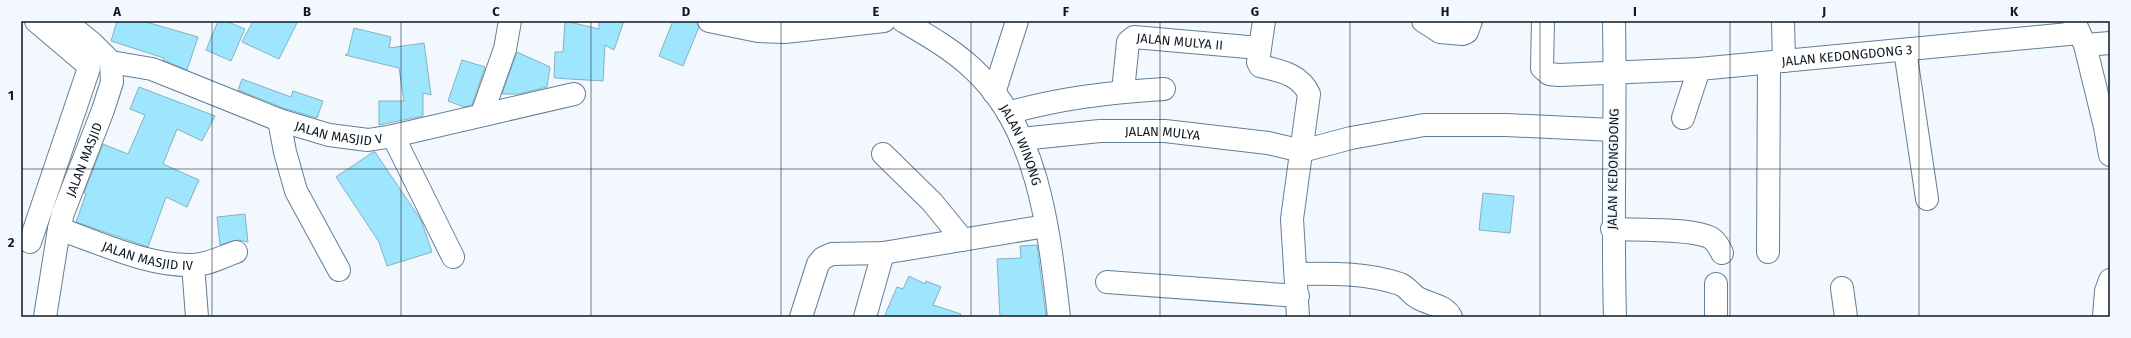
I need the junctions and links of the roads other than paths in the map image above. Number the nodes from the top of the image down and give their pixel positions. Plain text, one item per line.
1 (36, 21) edge
2 (66, 21) edge
3 (510, 21) edge
4 (709, 21) edge
5 (884, 21) edge
6 (903, 21) edge
7 (1017, 21) edge
8 (1264, 21) edge
9 (1423, 21) edge
10 (1470, 21) edge
11 (1543, 21) edge
12 (1614, 21) edge
13 (1783, 21) edge
14 (2079, 33) edge
15 (2110, 42) edge
16 (1259, 48) junction
17 (1905, 50) junction
18 (111, 62) junction
19 (1777, 62) junction
20 (1699, 69) junction
21 (1615, 74) junction
22 (1164, 89) dead end
23 (1123, 91) junction
24 (994, 93) junction
25 (574, 94) dead end
26 (1008, 113) junction
27 (482, 114) junction
28 (1683, 118) dead end
29 (279, 120) junction
30 (1613, 130) junction
31 (393, 136) junction
32 (1022, 139) junction
33 (1302, 151) junction
34 (883, 154) dead end
35 (2110, 155) edge
36 (1927, 199) dead end
37 (1046, 226) junction
38 (1612, 229) junction
39 (58, 237) junction
40 (963, 240) junction
41 (25, 241) edge
42 (236, 252) dead end
43 (1768, 252) dead end
44 (882, 253) junction
45 (1722, 253) dead end
46 (453, 257) dead end
47 (193, 265) junction
48 (339, 270) dead end
49 (1297, 274) junction
50 (2110, 280) edge
51 (1107, 282) dead end
52 (1716, 284) dead end
53 (1842, 288) dead end
54 (1298, 307) edge
55 (45, 317) edge
56 (197, 317) edge
57 (801, 317) edge
58 (865, 317) edge
59 (1059, 317) edge
60 (1451, 317) edge
61 (1615, 317) edge
62 (1716, 317) edge
63 (1846, 317) edge
64 (2104, 317) edge

1 - 41 street
2 - 18 street
3 - 27 street
4 - 5 street
6 - 24 street, JALAN WINONG
7 - 24 street
8 - 16 street
9 - 10 street
11 - 21 street, JALAN KEDONGDONG 3
12 - 21 street, JALAN KEDONGDONG
13 - 19 street
14 - 15 street, JALAN KEDONGDONG 3
14 - 17 street, JALAN KEDONGDONG 3
14 - 35 street
16 - 23 street, JALAN MULYA II
16 - 33 street
17 - 19 street, JALAN KEDONGDONG 3
17 - 36 street
18 - 29 street, JALAN MASJID V
18 - 39 street, JALAN MASJID
19 - 20 street, JALAN KEDONGDONG 3
19 - 43 street
20 - 21 street, JALAN KEDONGDONG 3
20 - 28 street
21 - 30 street, JALAN KEDONGDONG
22 - 23 street
23 - 26 street
24 - 26 street, JALAN WINONG
25 - 27 street, JALAN MASJID V
26 - 32 street, JALAN WINONG
27 - 31 street, JALAN MASJID V
29 - 31 street, JALAN MASJID V
29 - 48 street
30 - 33 street
30 - 38 street, JALAN KEDONGDONG
31 - 46 street
32 - 33 street, JALAN MULYA
32 - 37 street, JALAN WINONG
33 - 49 street
34 - 40 street
37 - 40 street
37 - 59 street, JALAN WINONG
38 - 45 street
38 - 61 street, JALAN KEDONGDONG
39 - 41 street, JALAN MASJID IV
39 - 47 street, JALAN MASJID IV
39 - 55 street, JALAN MASJID
40 - 44 street
42 - 47 street, JALAN MASJID IV
44 - 57 street
44 - 58 street
47 - 56 street
49 - 54 street
49 - 60 street
50 - 64 street
51 - 54 street
52 - 62 street
53 - 63 street

